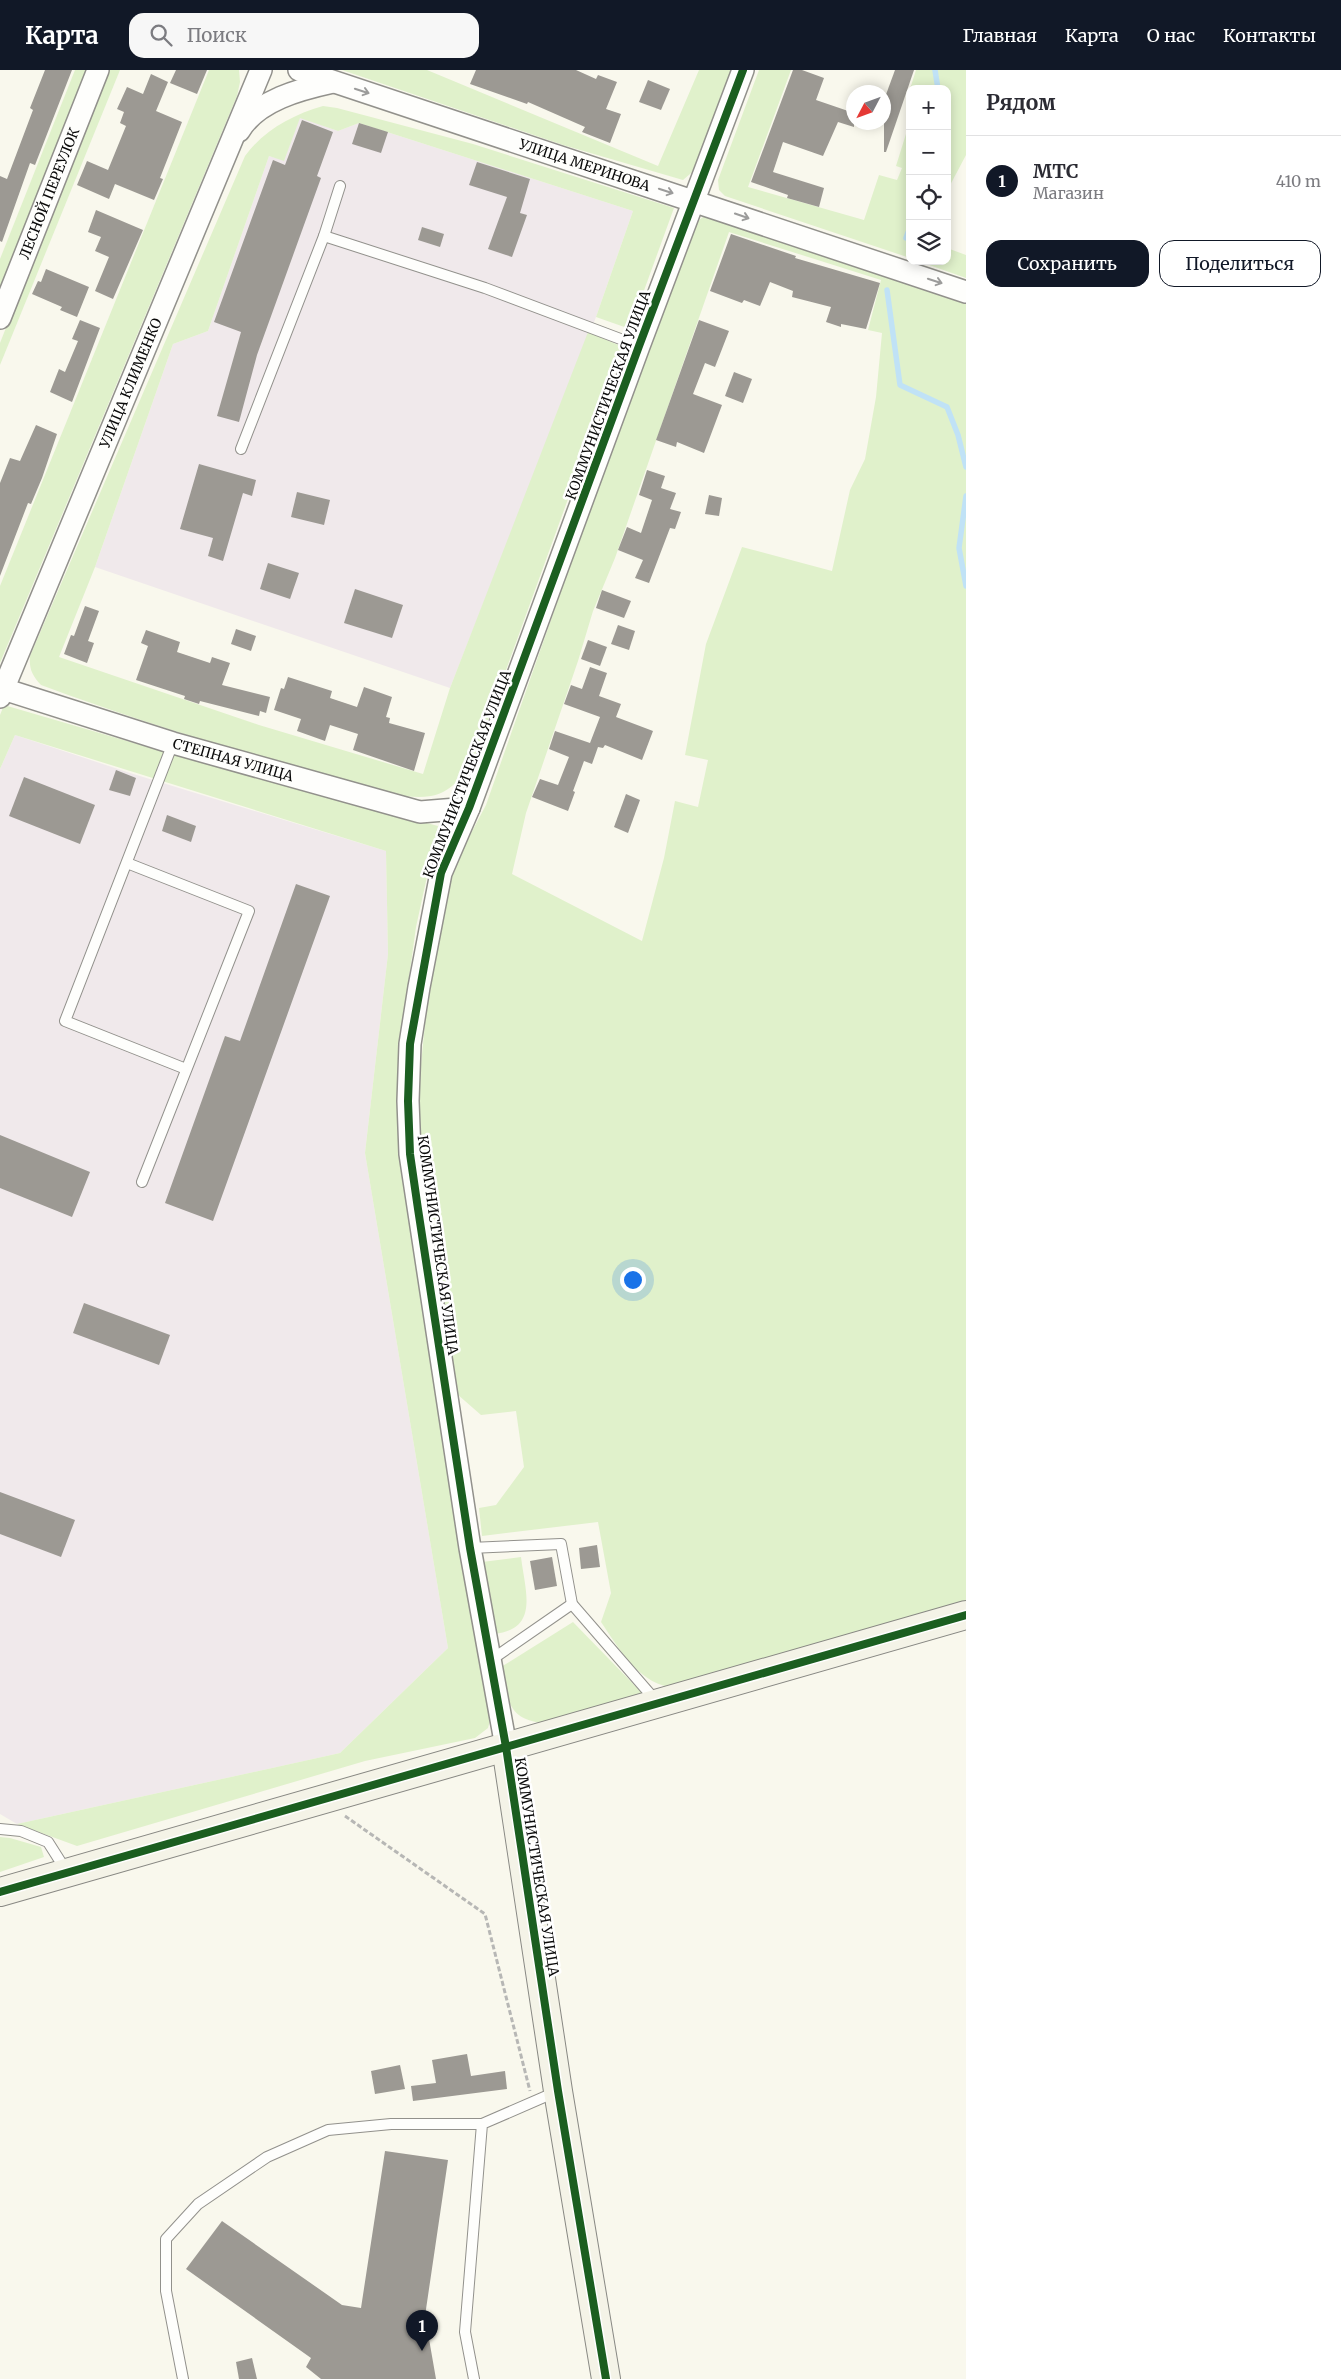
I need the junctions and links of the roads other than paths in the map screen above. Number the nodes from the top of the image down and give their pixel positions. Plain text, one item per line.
1 (98, 70) edge
2 (261, 70) edge
3 (299, 70) edge
4 (744, 70) edge
5 (333, 82) junction
6 (222, 162) junction
7 (340, 186) dead end
8 (696, 200) junction
9 (324, 236) junction
10 (966, 292) edge
11 (0, 318) edge
12 (639, 346) junction
13 (241, 448) dead end
14 (1, 691) edge
15 (173, 743) junction
16 (469, 808) junction
17 (127, 863) junction
18 (186, 1069) junction
19 (142, 1182) dead end
20 (470, 1548) junction
21 (572, 1604) junction
22 (966, 1615) edge
23 (490, 1660) junction
24 (658, 1703) junction
25 (506, 1747) junction
26 (0, 1830) edge
27 (68, 1872) junction
28 (0, 1892) edge
29 (558, 2091) junction
30 (482, 2124) junction
31 (183, 2379) edge
32 (474, 2379) edge
33 (606, 2379) edge

1 - 11 street, ЛЕСНОЙ ПЕРЕУЛОК
2 - 6 street, УЛИЦА КЛИМЕНКО
3 - 5 street, УЛИЦА МЕРИНОВА
4 - 8 street, КОММУНИСТИЧЕСКАЯ УЛИЦА
5 - 6 street
5 -> 8 street, УЛИЦА МЕРИНОВА
6 - 14 street, УЛИЦА КЛИМЕНКО
7 - 9 lane
8 -> 10 street, УЛИЦА МЕРИНОВА
8 - 12 street, КОММУНИСТИЧЕСКАЯ УЛИЦА
9 - 12 lane
9 - 13 lane
12 - 16 street, КОММУНИСТИЧЕСКАЯ УЛИЦА
14 - 15 street, СТЕПНАЯ УЛИЦА
15 - 16 street, СТЕПНАЯ УЛИЦА
15 - 17 lane
16 - 20 street, КОММУНИСТИЧЕСКАЯ УЛИЦА
17 - 18 lane
17 - 18 lane
18 - 19 lane
20 - 21 lane
20 - 23 street, КОММУНИСТИЧЕСКАЯ УЛИЦА
21 - 23 lane
21 - 24 lane
22 - 24 street
23 - 25 street, КОММУНИСТИЧЕСКАЯ УЛИЦА
24 - 25 street
25 - 27 street
25 - 29 street, КОММУНИСТИЧЕСКАЯ УЛИЦА
26 - 27 lane
27 - 28 street
29 - 30 lane
29 - 33 street, КОММУНИСТИЧЕСКАЯ УЛИЦА
30 - 31 lane
30 - 32 lane

